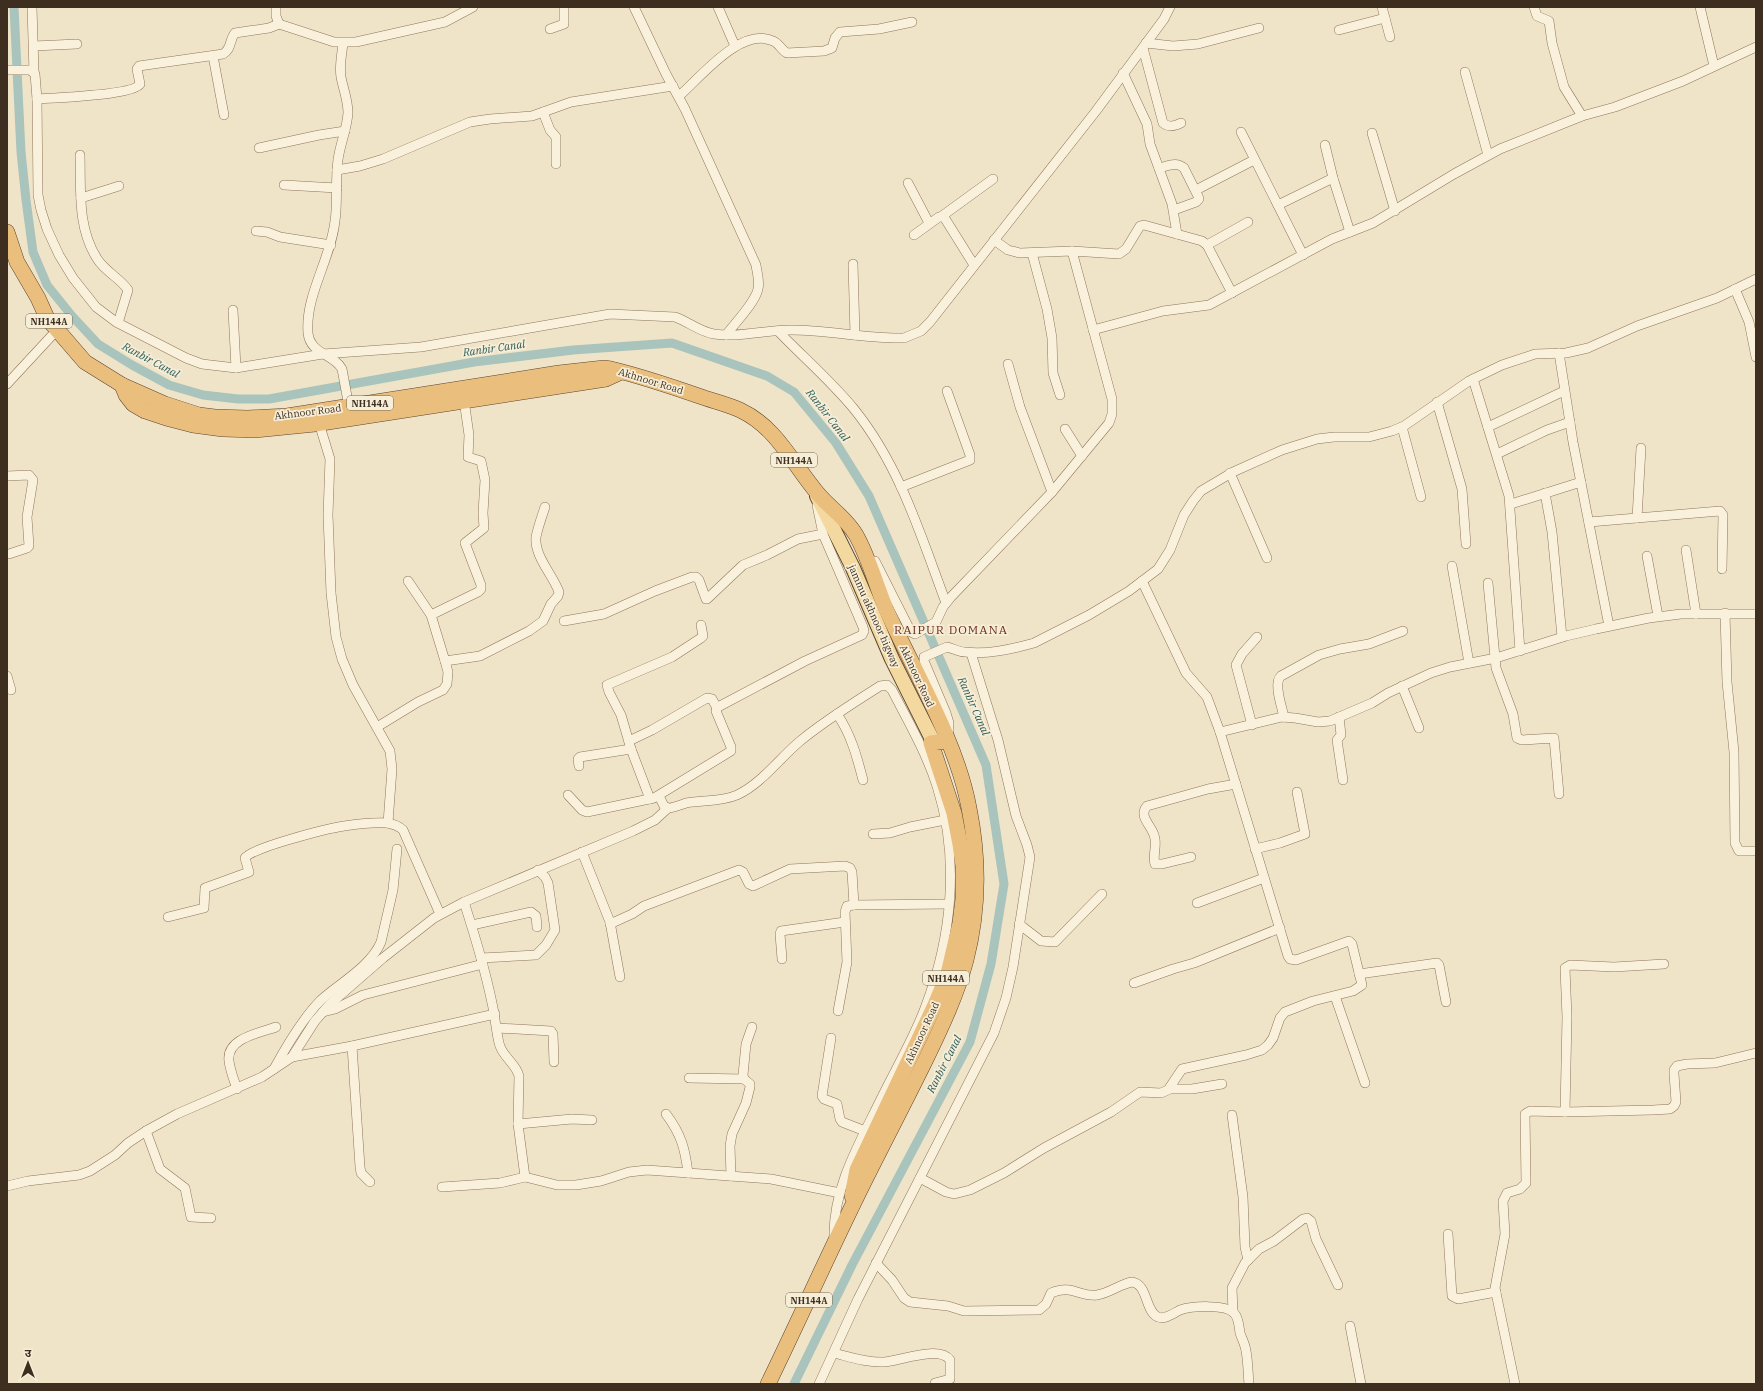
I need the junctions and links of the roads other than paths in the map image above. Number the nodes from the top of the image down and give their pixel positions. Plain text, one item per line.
1 (32, 7) edge
2 (276, 7) edge
3 (473, 7) edge
4 (564, 7) edge
5 (634, 7) edge
6 (718, 7) edge
7 (1170, 7) edge
8 (1382, 7) edge
9 (1534, 7) edge
10 (1700, 7) edge
11 (1385, 18) junction
12 (912, 22) dead end
13 (279, 24) junction
14 (1259, 28) dead end
15 (550, 29) dead end
16 (1340, 30) dead end
17 (1390, 37) dead end
18 (343, 43) junction
19 (77, 44) dead end
20 (34, 46) junction
21 (735, 46) junction
22 (1145, 46) junction
23 (1756, 47) edge
24 (213, 56) junction
25 (1714, 66) junction
26 (7, 70) edge
27 (32, 71) junction
28 (1465, 72) dead end
29 (1123, 73) junction
30 (673, 86) junction
31 (678, 96) junction
32 (37, 99) junction
33 (543, 112) junction
34 (224, 115) dead end
35 (1582, 116) junction
36 (1182, 123) dead end
37 (345, 131) junction
38 (1241, 132) dead end
39 (1372, 133) dead end
40 (1325, 145) dead end
41 (259, 148) dead end
42 (80, 155) dead end
43 (1488, 156) junction
44 (1254, 160) junction
45 (556, 164) dead end
46 (1159, 168) junction
47 (337, 170) junction
48 (1333, 178) junction
49 (993, 179) dead end
50 (908, 183) dead end
51 (284, 185) dead end
52 (119, 186) dead end
53 (337, 188) junction
54 (1196, 190) junction
55 (81, 198) junction
56 (1278, 205) junction
57 (1174, 210) junction
58 (1394, 211) junction
59 (942, 216) junction
60 (1248, 222) dead end
61 (930, 224) junction
62 (256, 231) dead end
63 (7, 232) edge
64 (1350, 232) junction
65 (1177, 234) junction
66 (914, 235) dead end
67 (994, 240) junction
68 (331, 245) junction
69 (1207, 245) junction
70 (1072, 251) junction
71 (1032, 253) junction
72 (1303, 255) junction
73 (853, 264) dead end
74 (974, 265) junction
75 (1756, 279) edge
76 (1735, 289) junction
77 (1232, 293) junction
78 (233, 310) dead end
79 (118, 323) junction
80 (57, 330) junction
81 (1093, 330) junction
82 (778, 331) junction
83 (726, 335) junction
84 (855, 335) junction
85 (323, 354) junction
86 (1559, 354) junction
87 (1756, 357) edge
88 (1008, 364) dead end
89 (236, 368) junction
90 (622, 372) junction
91 (1472, 379) junction
92 (7, 384) edge
93 (122, 385) junction
94 (947, 391) dead end
95 (1564, 391) junction
96 (1060, 395) dead end
97 (464, 400) junction
98 (348, 401) junction
99 (1436, 402) junction
100 (1570, 422) junction
101 (319, 423) junction
102 (1402, 427) junction
103 (1488, 427) junction
104 (1064, 429) dead end
105 (1641, 448) dead end
106 (1496, 454) junction
107 (1082, 456) junction
108 (1230, 473) junction
109 (7, 476) edge
110 (1581, 482) junction
111 (901, 487) junction
112 (814, 490) junction
113 (1052, 492) junction
114 (1545, 493) junction
115 (1421, 497) dead end
116 (1511, 504) junction
117 (545, 507) dead end
118 (1637, 518) junction
119 (1589, 522) junction
120 (823, 534) junction
121 (860, 544) junction
122 (1466, 544) dead end
123 (1686, 550) dead end
124 (9, 554) dead end
125 (1648, 556) dead end
126 (1267, 558) dead end
127 (1452, 566) dead end
128 (1722, 569) dead end
129 (408, 581) dead end
130 (1142, 581) junction
131 (1488, 583) dead end
132 (946, 603) junction
133 (1725, 613) junction
134 (1696, 614) junction
135 (1756, 614) edge
136 (431, 615) junction
137 (1658, 616) junction
138 (564, 621) dead end
139 (701, 625) dead end
140 (1609, 626) junction
141 (1403, 631) dead end
142 (1562, 637) junction
143 (1257, 638) dead end
144 (1520, 651) junction
145 (971, 653) junction
146 (1496, 658) junction
147 (446, 661) junction
148 (1470, 663) junction
149 (7, 676) edge
150 (1402, 686) junction
151 (11, 690) dead end
152 (717, 708) junction
153 (837, 714) junction
154 (1338, 716) junction
155 (1284, 717) junction
156 (1252, 725) junction
157 (377, 727) junction
158 (1419, 728) dead end
159 (1220, 732) junction
160 (941, 742) junction
161 (630, 745) junction
162 (579, 766) dead end
163 (863, 780) dead end
164 (1343, 780) dead end
165 (1236, 784) junction
166 (1298, 792) dead end
167 (1559, 794) dead end
168 (568, 795) dead end
169 (654, 797) junction
170 (668, 808) junction
171 (945, 820) junction
172 (388, 823) junction
173 (873, 834) dead end
174 (397, 849) dead end
175 (1256, 849) junction
176 (1756, 851) edge
177 (582, 852) junction
178 (1191, 857) dead end
179 (538, 870) junction
180 (1264, 878) junction
181 (1102, 894) dead end
182 (464, 902) junction
183 (1197, 903) dead end
184 (854, 904) junction
185 (949, 904) junction
186 (440, 914) junction
187 (168, 917) dead end
188 (845, 922) junction
189 (610, 924) junction
190 (1019, 924) junction
191 (472, 925) junction
192 (537, 927) dead end
193 (1280, 928) junction
194 (782, 959) dead end
195 (482, 961) junction
196 (1664, 964) dead end
197 (1359, 974) junction
198 (620, 977) dead end
199 (1134, 984) dead end
200 (1335, 996) junction
201 (1446, 1002) dead end
202 (838, 1011) dead end
203 (322, 1012) junction
204 (495, 1014) junction
205 (276, 1027) dead end
206 (497, 1028) junction
207 (752, 1028) dead end
208 (831, 1038) dead end
209 (352, 1046) junction
210 (1756, 1054) edge
211 (292, 1057) junction
212 (554, 1062) dead end
213 (274, 1069) junction
214 (689, 1078) dead end
215 (744, 1079) junction
216 (1365, 1083) dead end
217 (1222, 1084) dead end
218 (237, 1089) junction
219 (1170, 1089) junction
220 (1565, 1112) junction
221 (666, 1114) dead end
222 (1232, 1115) dead end
223 (592, 1120) dead end
224 (518, 1124) junction
225 (146, 1131) junction
226 (866, 1131) junction
227 (688, 1173) junction
228 (731, 1176) junction
229 (525, 1177) junction
230 (920, 1178) junction
231 (370, 1182) dead end
232 (7, 1186) edge
233 (442, 1187) dead end
234 (840, 1192) junction
235 (211, 1218) dead end
236 (1448, 1234) dead end
237 (834, 1244) junction
238 (1248, 1260) junction
239 (876, 1263) junction
240 (1338, 1285) dead end
241 (1496, 1292) junction
242 (1233, 1312) junction
243 (1350, 1326) dead end
244 (834, 1353) junction
245 (935, 1383) dead end
246 (768, 1384) edge
247 (819, 1384) edge
248 (1249, 1384) edge
249 (1361, 1384) edge
250 (1514, 1384) edge

1 - 20 street
2 - 13 street
3 - 18 street
4 - 15 street
5 - 30 street
6 - 21 street
7 - 22 street
8 - 11 street
9 - 35 street
10 - 25 street
11 - 16 street
11 - 17 street
12 - 21 street
13 - 18 street
13 - 24 street
14 - 22 street
18 - 37 street
19 - 20 street
20 - 27 street
21 - 31 street
22 - 29 street
22 - 36 street
23 - 25 street
24 - 32 street
24 - 34 street
25 - 35 street
26 - 27 street
27 - 32 street
28 - 43 street
29 - 46 street
29 - 67 street
30 - 31 street
30 - 33 street
31 - 83 street
32 - 79 street
33 - 45 street
33 - 47 street
35 - 43 street
37 - 41 street
37 - 47 street
38 - 44 street
39 - 58 street
40 - 48 street
42 - 55 street
43 - 58 street
44 - 54 street
44 - 56 street
46 - 54 street
46 - 57 street
47 - 53 street
48 - 56 street
48 - 64 street
49 - 59 street
50 - 61 street
51 - 53 street
52 - 55 street
53 - 68 street
54 - 57 street
55 - 79 street
56 - 72 street
57 - 65 street
58 - 64 street
59 - 61 street
59 - 74 street
60 - 69 street
61 - 66 street
62 - 68 street
63 - 80 highway, NH144A
64 - 72 street
65 - 69 street
65 - 70 street
67 - 71 street
67 - 74 street
68 - 85 street
69 - 77 street
70 - 71 street
70 - 81 street
71 - 96 street
72 - 77 street
73 - 84 street
74 - 84 street
75 - 76 street
76 - 86 street
76 - 87 street
77 - 81 street
78 - 89 street
79 - 89 street
80 - 92 street
80 - 93 highway, NH144A
81 - 107 street
82 - 83 street
82 - 84 street
82 - 111 street
83 - 85 street
85 - 89 street
85 - 98 street
86 - 91 street
86 - 95 street
88 - 113 street
90 - 97 highway
90 - 98 highway, Akhnoor Road / NH144A
90 - 112 highway, Akhnoor Road / NH144A
91 - 99 street
91 - 103 street
93 - 98 highway, Akhnoor Road / NH144A
93 - 101 highway
94 - 111 street
95 - 100 street
95 - 103 street
97 - 101 highway
97 - 136 street
99 - 102 street
99 - 122 street
100 - 106 street
100 - 110 street
101 - 157 street
102 - 108 street
102 - 115 street
103 - 106 street
104 - 107 street
105 - 118 street
106 - 116 street
107 - 113 street
108 - 126 street
108 - 130 street
109 - 124 street
110 - 114 street
110 - 119 street
111 - 132 street
112 - 120 street
112 - 121 highway, Akhnoor Road / NH144A
112 - 160 main road, jammu akhnoor higway
113 - 132 street
114 - 116 street
114 - 142 street
116 - 144 street
117 - 147 street
118 - 119 street
118 - 128 street
119 - 140 street
120 - 138 street
120 - 152 street
121 - 132 street
121 - 160 highway, Akhnoor Road / NH144A
123 - 134 street
125 - 137 street
127 - 148 street
129 - 136 street
130 - 145 street
130 - 159 street
131 - 146 street
133 - 134 street
133 - 135 street
133 - 176 street
134 - 137 street
136 - 147 street
137 - 140 street
139 - 161 street
140 - 142 street
141 - 155 street
142 - 144 street
143 - 156 street
144 - 146 street
145 - 160 street
145 - 190 street
146 - 148 street
146 - 167 street
147 - 157 street
148 - 150 street
149 - 151 street
150 - 154 street
150 - 158 street
152 - 161 street
152 - 169 street
153 - 163 street
153 - 170 street
153 - 171 street
154 - 155 street
154 - 164 street
155 - 156 street
156 - 159 street
157 - 172 street
159 - 165 street
160 - 237 highway, Akhnoor Road / NH144A
161 - 162 street
161 - 169 street
165 - 175 street
165 - 178 street
166 - 175 street
168 - 169 street
169 - 170 street
170 - 177 street
171 - 173 street
171 - 185 street
172 - 186 street
172 - 187 street
174 - 213 street
175 - 180 street
177 - 179 street
177 - 189 street
179 - 182 street
179 - 195 street
180 - 183 street
180 - 193 street
181 - 190 street
182 - 186 street
182 - 191 street
184 - 185 street
184 - 188 street
184 - 189 street
185 - 226 street
186 - 203 street
188 - 194 street
188 - 202 street
189 - 198 street
190 - 230 street
191 - 192 street
191 - 195 street
193 - 197 street
193 - 199 street
195 - 203 street
195 - 204 street
196 - 220 street
197 - 200 street
197 - 201 street
200 - 216 street
200 - 219 street
203 - 211 street
204 - 206 street
204 - 209 street
205 - 218 street
206 - 212 street
206 - 224 street
207 - 215 street
208 - 226 street
209 - 211 street
209 - 231 street
210 - 220 street
211 - 213 street
213 - 218 street
214 - 215 street
215 - 228 street
217 - 219 street
218 - 225 street
219 - 230 street
220 - 241 street
221 - 227 street
222 - 238 street
223 - 224 street
224 - 229 street
225 - 232 street
225 - 235 street
226 - 234 street
227 - 228 street
227 - 229 street
228 - 234 street
229 - 233 street
230 - 239 street
234 - 237 street
236 - 241 street
237 - 246 highway, Akhnoor Road / NH144A
238 - 240 street
238 - 242 street
239 - 242 street
239 - 244 street
241 - 250 street
242 - 248 street
243 - 249 street
244 - 245 street
244 - 247 street

